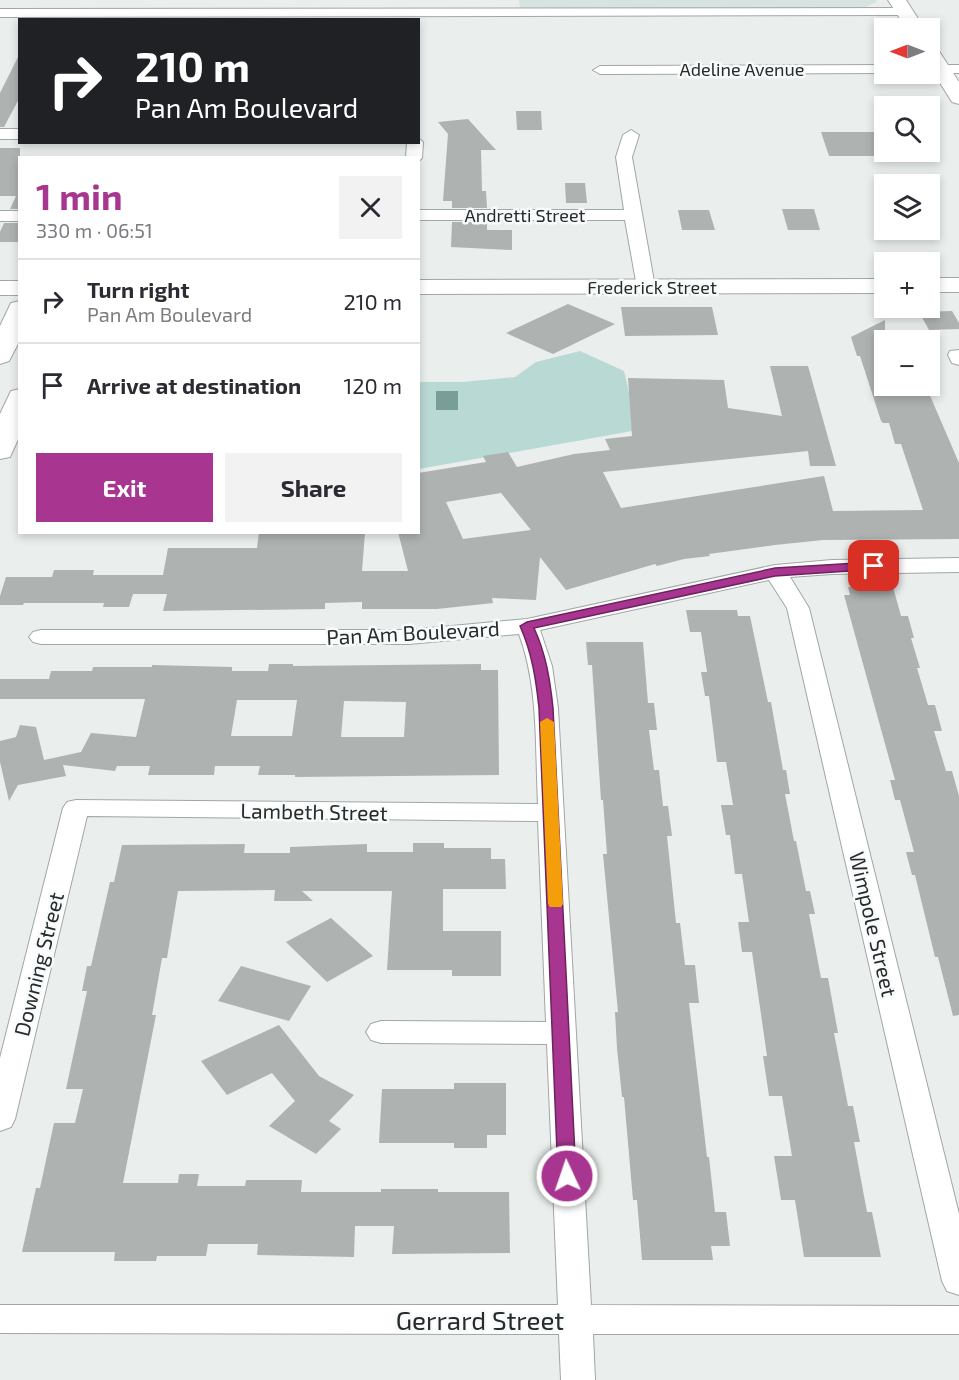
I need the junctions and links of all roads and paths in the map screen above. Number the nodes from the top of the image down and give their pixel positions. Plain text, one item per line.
1 (441, 6) edge
2 (901, 6) edge
3 (0, 13) edge
4 (940, 65) edge
5 (600, 69) dead end
6 (874, 69) edge
7 (959, 98) edge
8 (0, 134) edge
9 (18, 134) edge
10 (631, 135) dead end
11 (420, 215) edge
12 (632, 215) junction
13 (0, 216) edge
14 (18, 216) edge
15 (940, 271) edge
16 (959, 271) edge
17 (558, 272) junction
18 (0, 273) edge
19 (18, 273) edge
20 (420, 273) edge
21 (874, 273) edge
22 (874, 275) edge
23 (645, 279) junction
24 (940, 285) edge
25 (959, 285) edge
26 (874, 286) edge
27 (420, 287) edge
28 (454, 287) junction
29 (802, 287) junction
30 (0, 288) edge
31 (18, 288) edge
32 (18, 313) edge
33 (0, 356) edge
34 (18, 402) edge
35 (0, 451) edge
36 (959, 565) edge
37 (775, 572) junction
38 (527, 626) junction
39 (41, 637) dead end
40 (76, 808) joint
41 (551, 813) junction
42 (381, 1032) dead end
43 (561, 1033) junction
44 (6, 1068) edge
45 (0, 1119) edge
46 (959, 1281) edge
47 (0, 1320) edge
48 (574, 1320) junction
49 (959, 1320) edge
50 (578, 1380) edge

1 - 2 street
1 - 3 street
4 - 7 main road
5 - 6 street, Adeline Avenue
8 - 9 street
10 - 12 street
11 - 12 street, Andretti Street
12 - 23 street
13 - 14 street
15 - 16 main road
17 - 20 main road, Frederick Street
17 - 23 main road, Frederick Street
17 - 28 main road
18 - 19 main road
21 - 23 main road, Frederick Street
22 - 29 main road
23 - 28 main road, Frederick Street
23 - 29 main road, Frederick Street
24 - 25 main road
26 - 29 main road, Frederick Street
27 - 28 main road, Frederick Street
30 - 31 main road
32 - 33 main road
34 - 35 main road
36 - 37 street, Pan Am Boulevard
37 - 38 street, Pan Am Boulevard
37 - 46 street, Wimpole Street
38 - 39 street, Pan Am Boulevard
38 - 41 street
40 - 41 street, Lambeth Street
40 - 44 street, Downing Street
41 - 43 street
42 - 43 street
43 - 48 street
44 - 45 street, Downing Street
47 - 48 street, Gerrard Street
48 - 49 street, Gerrard Street
48 - 50 street

